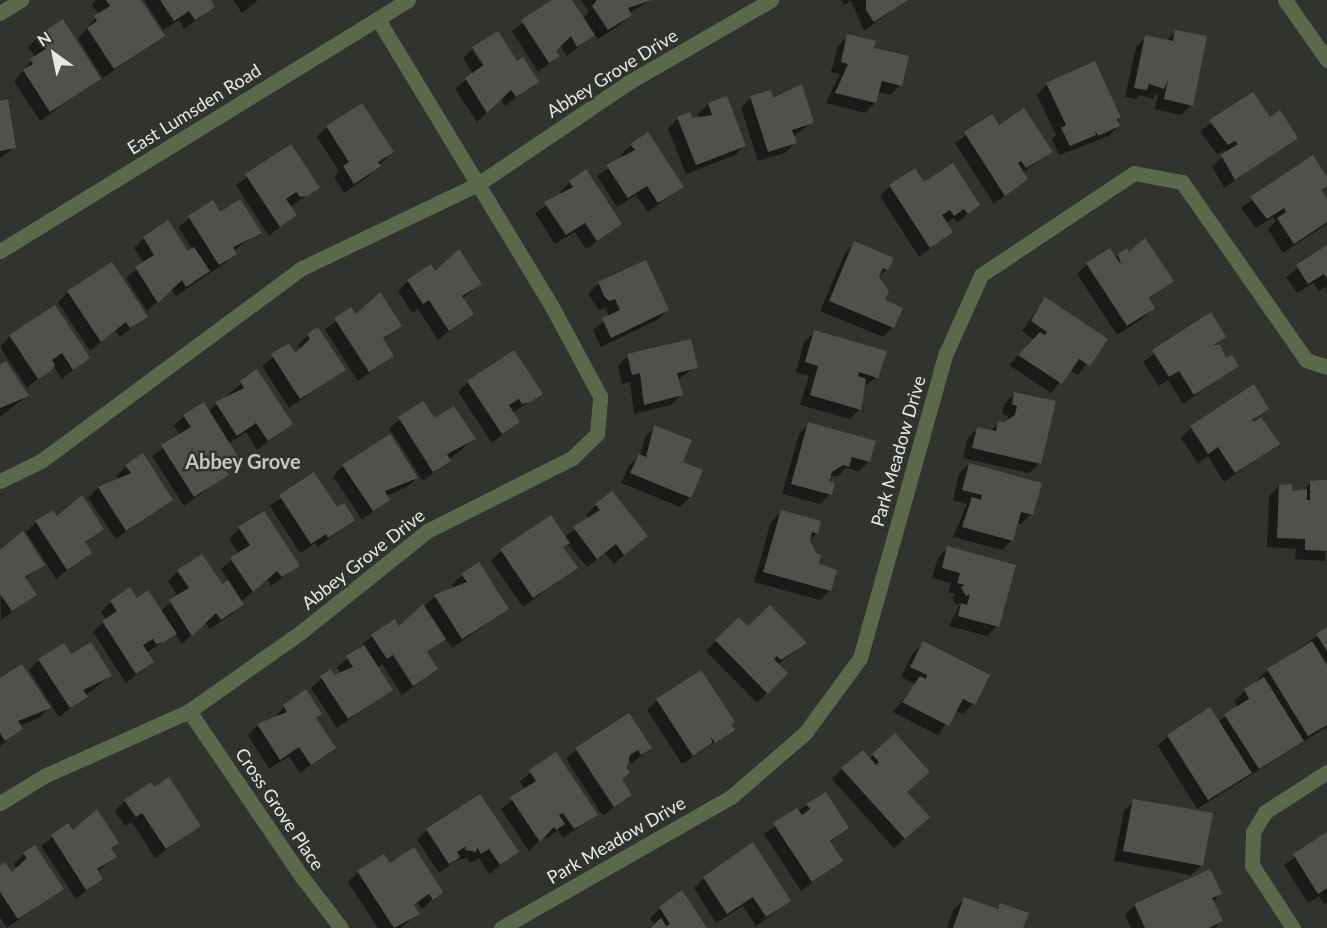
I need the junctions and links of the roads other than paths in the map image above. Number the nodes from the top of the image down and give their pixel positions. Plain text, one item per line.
1 (21, 0) edge
2 (408, 0) edge
3 (771, 0) edge
4 (1285, 0) edge
5 (0, 13) edge
6 (378, 19) junction
7 (1327, 60) edge
8 (477, 183) junction
9 (0, 251) edge
10 (1327, 367) edge
11 (0, 481) edge
12 (189, 711) junction
13 (1327, 772) edge
14 (0, 803) edge
15 (341, 928) edge
16 (501, 928) edge
17 (1293, 928) edge

1 - 5 street
2 - 6 street, East Lumsden Road
3 - 8 street, Abbey Grove Drive
4 - 7 street
6 - 8 street, Abbey Grove Drive
6 - 9 street, East Lumsden Road
8 - 11 street, Abbey Grove Drive
8 - 12 street, Abbey Grove Drive
10 - 16 street, Park Meadow Drive
12 - 14 street, Abbey Grove Drive
12 - 15 street, Cross Grove Place
13 - 17 street

